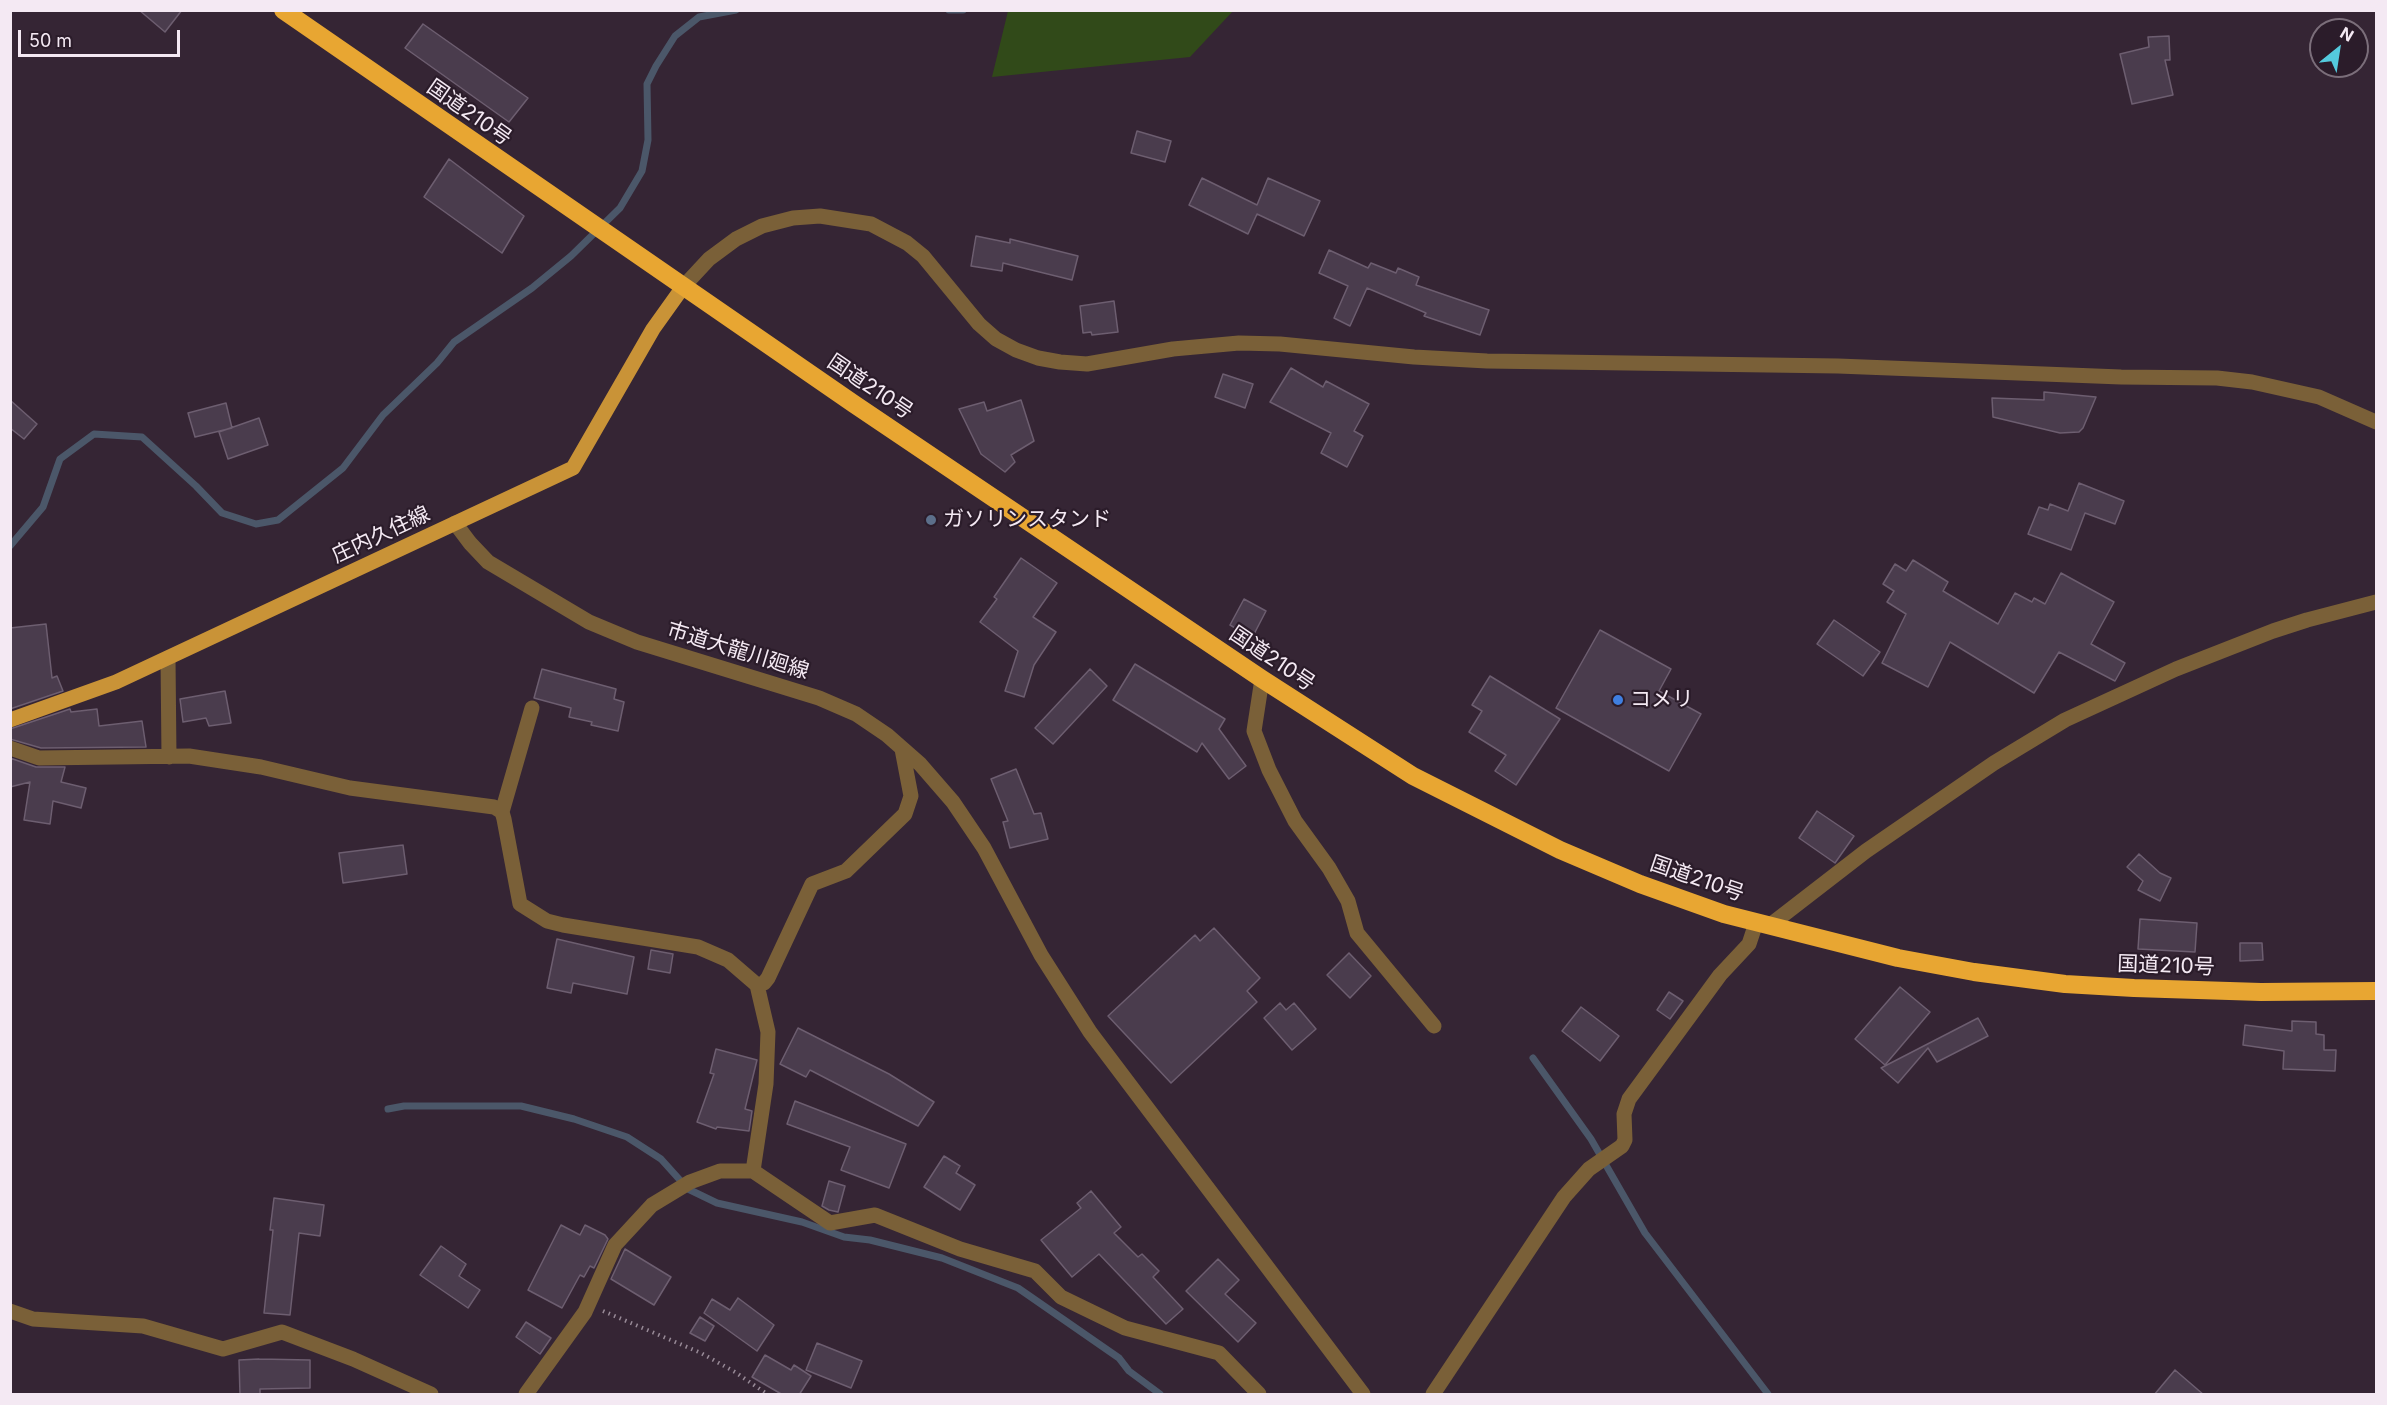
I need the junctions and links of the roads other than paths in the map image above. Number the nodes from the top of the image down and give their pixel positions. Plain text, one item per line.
1 (282, 10) edge
2 (682, 286) junction
3 (2376, 422) edge
4 (455, 524) junction
5 (2376, 602) edge
6 (168, 658) junction
7 (1262, 679) junction
8 (531, 708) dead end
9 (10, 720) edge
10 (10, 748) edge
11 (902, 749) junction
12 (169, 757) junction
13 (502, 812) junction
14 (1762, 924) junction
15 (758, 985) junction
16 (2376, 991) edge
17 (1434, 1026) dead end
18 (753, 1171) junction
19 (10, 1311) edge
20 (431, 1395) edge
21 (526, 1395) edge
22 (1259, 1395) edge
23 (1362, 1395) edge
24 (1433, 1395) edge

1 - 2 highway, 国道210号
2 - 3 street
2 - 4 main road, 庄内久住線
2 - 7 highway, 国道210号
4 - 6 main road, 庄内久住線
4 - 11 street, 市道大龍川廻線
5 - 14 street
6 - 9 main road, 庄内久住線
6 - 12 street
7 - 14 highway, 国道210号
7 - 17 street
8 - 13 street
10 - 12 street
11 - 15 street
11 - 23 street, 市道大龍川廻線
12 - 13 street
13 - 15 street
14 - 16 highway, 国道210号
14 - 24 street
15 - 18 street
18 - 21 street
18 - 22 street
19 - 20 street

